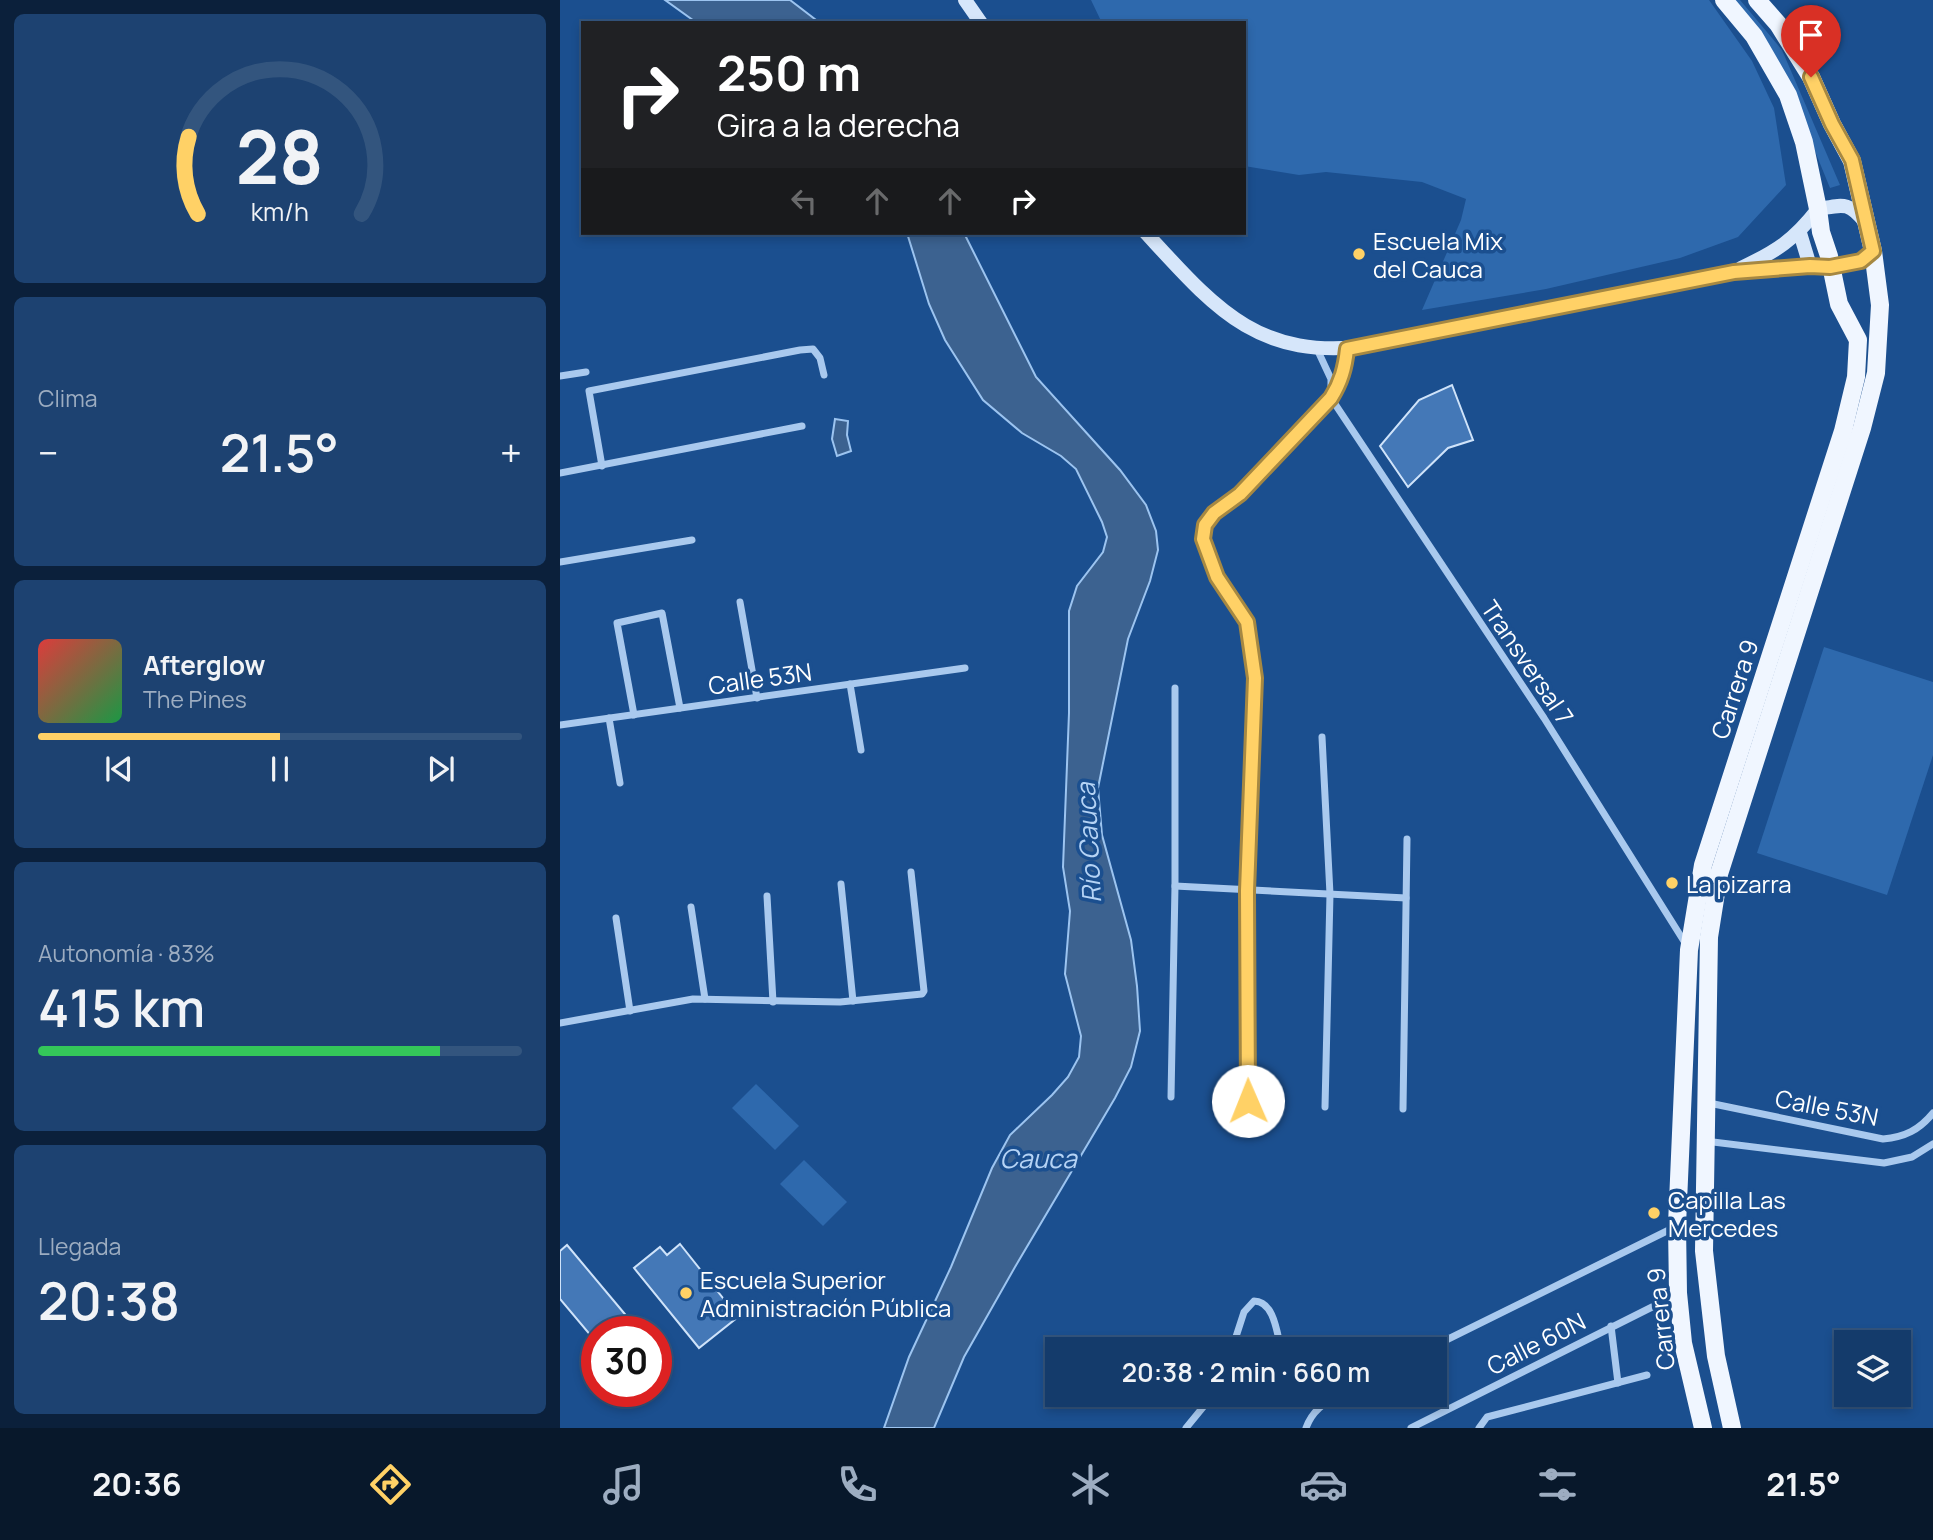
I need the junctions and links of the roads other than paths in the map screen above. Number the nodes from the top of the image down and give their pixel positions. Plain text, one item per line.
1 (965, 0) edge
2 (1724, 0) edge
3 (1757, 0) edge
4 (980, 21) edge
5 (1818, 209) junction
6 (1865, 222) junction
7 (1800, 233) junction
8 (1148, 235) edge
9 (1873, 251) junction
10 (1810, 266) junction
11 (1830, 267) junction
12 (1734, 272) junction
13 (1317, 349) junction
14 (1347, 349) junction
15 (586, 372) dead end
16 (560, 376) edge
17 (824, 376) dead end
18 (1331, 398) junction
19 (802, 426) dead end
20 (602, 466) junction
21 (560, 473) edge
22 (692, 540) dead end
23 (560, 562) edge
24 (740, 602) dead end
25 (965, 668) dead end
26 (850, 684) junction
27 (1175, 688) dead end
28 (757, 698) junction
29 (681, 708) junction
30 (634, 715) junction
31 (609, 718) junction
32 (560, 725) edge
33 (1322, 737) dead end
34 (861, 750) dead end
35 (620, 783) dead end
36 (1407, 839) dead end
37 (911, 872) dead end
38 (841, 884) dead end
39 (1175, 886) junction
40 (1247, 891) junction
41 (1330, 894) junction
42 (767, 896) dead end
43 (1406, 898) junction
44 (691, 907) dead end
45 (616, 918) dead end
46 (1689, 950) junction
47 (705, 999) junction
48 (853, 1001) junction
49 (773, 1002) junction
50 (631, 1011) junction
51 (560, 1023) edge
52 (1171, 1097) dead end
53 (1248, 1101) dead end
54 (1706, 1102) junction
55 (1325, 1107) dead end
56 (1403, 1109) dead end
57 (1933, 1113) edge
58 (1704, 1141) junction
59 (1933, 1144) edge
60 (1677, 1225) junction
61 (1678, 1293) junction
62 (1611, 1326) junction
63 (1236, 1337) edge
64 (1278, 1337) edge
65 (1447, 1340) edge
66 (1647, 1375) dead end
67 (1618, 1383) junction
68 (1203, 1407) edge
69 (1319, 1407) edge
70 (1479, 1426) edge
71 (1186, 1428) edge
72 (1306, 1428) edge
73 (1411, 1428) edge
74 (1703, 1428) edge
75 (1732, 1428) edge

1 - 4 main road
2 - 5 main road, Carrera 9
3 - 6 main road, Carrera 9
5 - 6 main road
5 - 7 main road
5 - 11 main road, Carrera 9
6 - 9 main road, Carrera 9
7 - 10 main road
7 - 12 main road
8 - 13 main road
9 - 11 main road
9 - 54 main road, Carrera 9
10 - 11 main road
10 - 12 main road
11 - 46 main road, Carrera 9
12 - 14 main road
13 - 14 main road
13 - 18 street
14 - 18 street
15 - 16 street
17 - 20 street
18 - 40 street
18 - 46 street, Transversal 7
19 - 20 street
20 - 21 street
22 - 23 street
24 - 28 street
25 - 26 street, Calle 53N
26 - 28 street, Calle 53N
26 - 34 street
27 - 39 street
28 - 29 street, Calle 53N
29 - 30 street, Calle 53N
29 - 30 street
30 - 31 street, Calle 53N
31 - 32 street, Calle 53N
31 - 35 street
33 - 41 street
36 - 43 street
37 - 48 street
38 - 48 street
39 - 40 street
39 - 52 street
40 - 41 street
40 - 53 street
41 - 43 street
41 - 55 street
42 - 49 street
43 - 56 street
44 - 47 street
45 - 50 street
46 - 60 main road, Carrera 9
47 - 49 street
47 - 50 street
48 - 49 street
50 - 51 street
54 - 57 street, Calle 53N
54 - 58 main road, Carrera 9
58 - 59 street, Calle 53N
58 - 75 main road, Carrera 9
60 - 61 main road, Carrera 9
60 - 65 street
61 - 62 street, Calle 60N
61 - 74 main road, Carrera 9
62 - 67 street
62 - 73 street, Calle 60N
63 - 64 street
66 - 67 street
67 - 70 street
68 - 71 street
69 - 72 street

